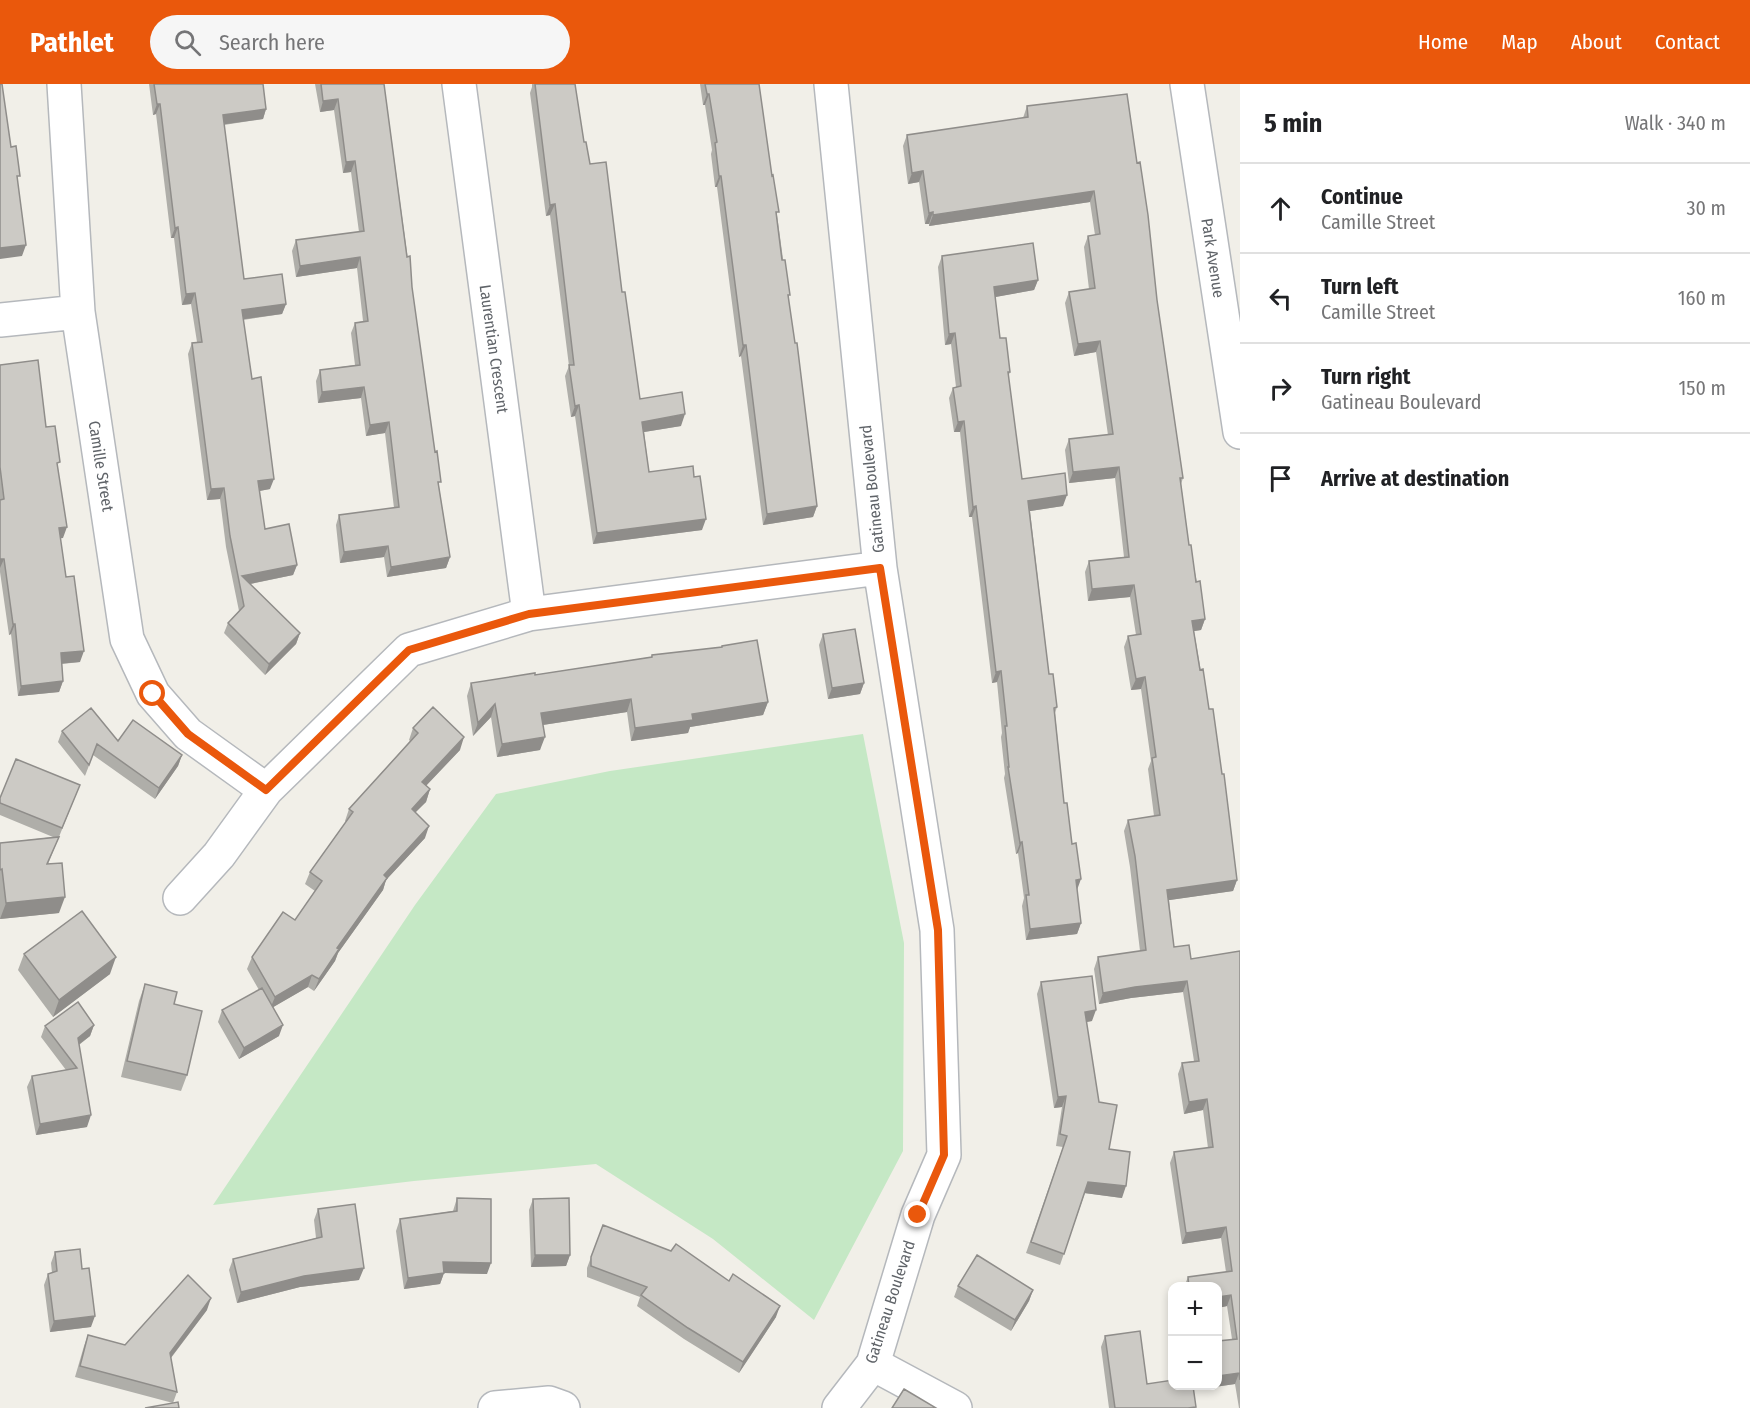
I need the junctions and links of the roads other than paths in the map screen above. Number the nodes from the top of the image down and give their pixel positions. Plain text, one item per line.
1 (63, 84) edge
2 (459, 84) edge
3 (1187, 84) edge
4 (839, 85) edge
5 (78, 312) junction
6 (0, 320) edge
7 (1240, 432) edge
8 (880, 568) junction
9 (529, 614) junction
10 (266, 790) junction
11 (180, 898) dead end
12 (873, 1364) junction
13 (495, 1408) edge
14 (563, 1408) edge
15 (838, 1408) edge
16 (955, 1408) edge

1 - 5 street, Camille Street
2 - 9 street, Laurentian Crescent
3 - 7 street, Park Avenue
4 - 8 street, Gatineau Boulevard
5 - 6 street
5 - 10 street, Camille Street
8 - 9 street
8 - 12 street, Gatineau Boulevard
9 - 10 street
10 - 11 street
12 - 15 street, Gatineau Boulevard
12 - 16 street
13 - 14 street

